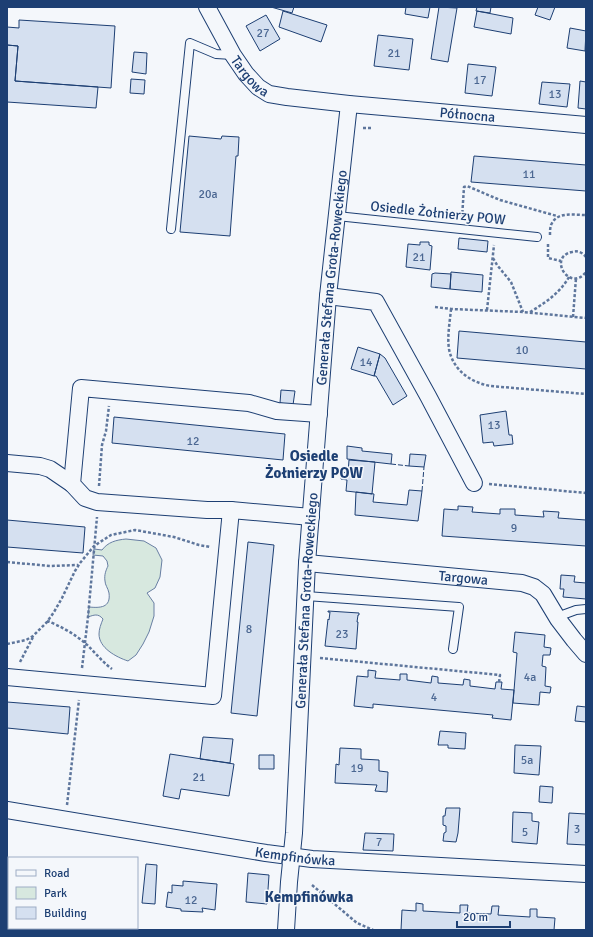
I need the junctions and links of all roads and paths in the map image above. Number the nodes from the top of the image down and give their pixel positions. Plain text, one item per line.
1 (207, 7) edge
2 (233, 55) junction
3 (349, 104) junction
4 (586, 125) edge
5 (586, 215) edge
6 (337, 216) junction
7 (557, 216) junction
8 (171, 229) dead end
9 (461, 229) junction
10 (495, 232) junction
11 (549, 236) dead end
12 (537, 237) dead end
13 (548, 242) dead end
14 (493, 257) junction
15 (586, 257) edge
16 (561, 261) junction
17 (585, 274) edge
18 (569, 277) junction
19 (576, 278) junction
20 (328, 296) junction
21 (435, 307) dead end
22 (451, 309) junction
23 (487, 310) junction
24 (523, 312) junction
25 (529, 312) junction
26 (573, 317) junction
27 (586, 318) edge
28 (586, 394) edge
29 (110, 404) dead end
30 (319, 414) junction
31 (7, 463) edge
32 (474, 483) joint
33 (72, 484) junction
34 (586, 493) edge
35 (97, 502) junction
36 (231, 510) junction
37 (311, 517) junction
38 (94, 546) junction
39 (227, 550) junction
40 (7, 562) edge
41 (307, 564) junction
42 (79, 565) junction
43 (306, 596) junction
44 (586, 609) edge
45 (557, 617) junction
46 (47, 621) junction
47 (33, 636) junction
48 (84, 642) junction
49 (7, 644) edge
50 (453, 650) dead end
51 (586, 654) edge
52 (320, 658) dead end
53 (113, 670) dead end
54 (10, 677) edge
55 (499, 682) dead end
56 (80, 683) junction
57 (7, 810) edge
58 (65, 820) junction
59 (292, 857) junction
60 (586, 874) edge
61 (312, 884) dead end
62 (286, 930) edge
63 (373, 930) edge

1 - 2 street, Targowa
2 - 3 street, Targowa
2 - 8 lane
3 - 4 street, Północna
3 - 6 street, Generała Stefana Grota-Roweckiego
5 - 7 path
6 - 9 lane, Osiedle Żołnierzy POW
6 - 20 street, Generała Stefana Grota-Roweckiego
7 - 9 path
7 - 11 path
9 - 10 lane, Osiedle Żołnierzy POW
10 - 12 lane, Osiedle Żołnierzy POW
10 - 14 path
13 - 16 path
14 - 23 path
14 - 24 path
15 - 16 path
16 - 18 path
17 - 19 path
18 - 19 path
18 - 25 path
19 - 26 path
20 - 30 street, Generała Stefana Grota-Roweckiego
20 - 32 street
21 - 22 path
22 - 23 path
22 - 28 path
23 - 24 path
24 - 25 path
25 - 26 path
26 - 27 path
29 - 35 path
30 - 33 street
30 - 37 street, Generała Stefana Grota-Roweckiego
31 - 33 street
32 - 34 path
33 - 35 street
35 - 36 street
35 - 38 path
36 - 37 street
36 - 39 street
37 - 41 street, Generała Stefana Grota-Roweckiego
38 - 39 path
38 - 42 path
38 - 48 path
39 - 56 street
40 - 42 path
41 - 43 street, Generała Stefana Grota-Roweckiego
41 - 45 street, Targowa
42 - 46 path
43 - 50 lane
43 - 59 street, Generała Stefana Grota-Roweckiego
44 - 45 lane
45 - 51 street, Targowa
46 - 47 path
46 - 48 path
47 - 49 path
47 - 54 path
48 - 53 path
48 - 56 path
52 - 55 path
54 - 56 street
56 - 58 path
57 - 58 street, Kempfinówka
58 - 59 street, Kempfinówka
59 - 60 street, Kempfinówka
59 - 62 street, Generała Stefana Grota-Roweckiego
61 - 63 path

